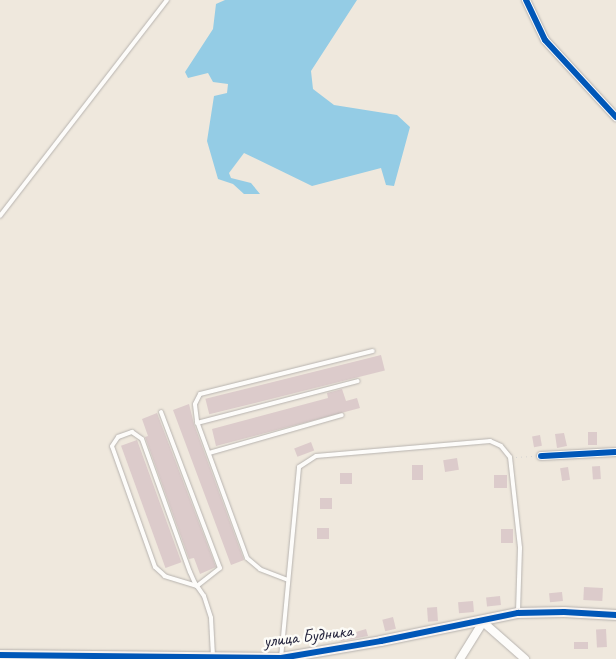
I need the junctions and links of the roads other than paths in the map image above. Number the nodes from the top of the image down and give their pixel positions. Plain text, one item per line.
1 (167, 0) edge
2 (526, 0) edge
3 (616, 118) edge
4 (0, 216) edge
5 (373, 351) dead end
6 (358, 382) dead end
7 (161, 412) dead end
8 (342, 415) dead end
9 (197, 423) junction
10 (616, 452) edge
11 (208, 454) junction
12 (541, 456) road end
13 (288, 580) junction
14 (197, 586) junction
15 (518, 613) junction
16 (616, 615) edge
17 (483, 622) junction
18 (0, 655) edge
19 (213, 657) junction
20 (149, 658) edge
21 (281, 658) junction
22 (460, 659) edge
23 (525, 659) edge

1 - 4 lane
2 - 3 street
5 - 9 lane
6 - 9 lane
7 - 14 lane
8 - 11 lane
9 - 11 lane
10 - 12 street
11 - 13 lane
13 - 15 lane
13 - 21 lane
14 - 14 lane
14 - 19 lane
15 - 16 street, улица Будника
15 - 17 street, улица Будника
17 - 21 street, улица Будника
17 - 22 street
17 - 23 street
18 - 20 street, улица Будника
19 - 20 street, улица Будника
19 - 21 street, улица Будника

